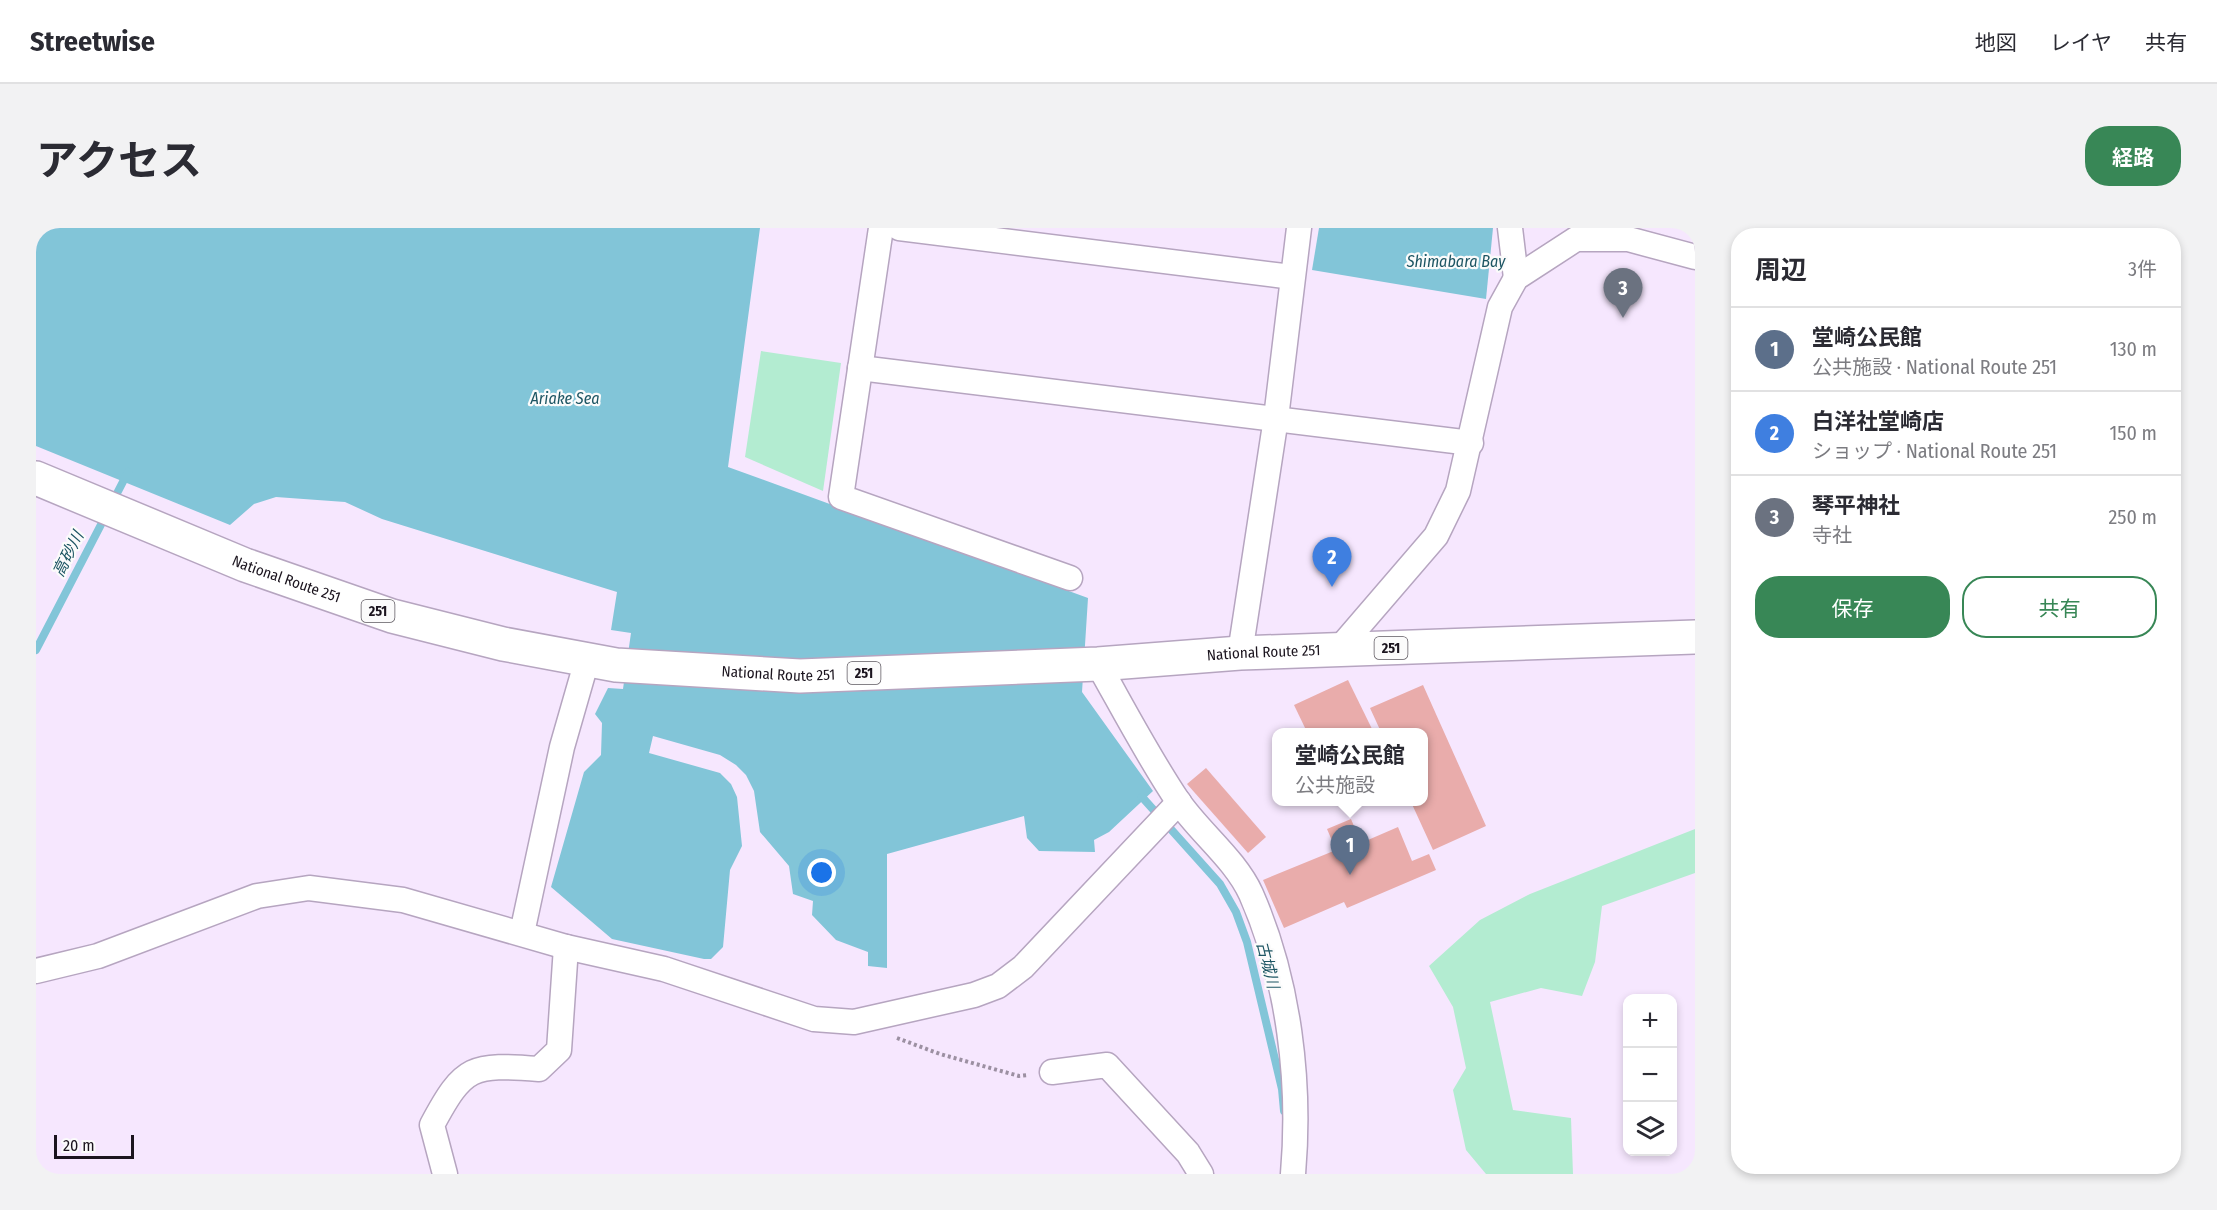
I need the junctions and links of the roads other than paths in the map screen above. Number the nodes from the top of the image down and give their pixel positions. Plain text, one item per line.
1 (881, 228) edge
2 (899, 228) edge
3 (1299, 228) edge
4 (1510, 228) edge
5 (1695, 257) edge
6 (1292, 277) junction
7 (1516, 278) junction
8 (860, 368) junction
9 (1276, 418) junction
10 (1471, 443) junction
11 (36, 478) edge
12 (1070, 578) dead end
13 (1695, 637) edge
14 (1338, 650) junction
15 (1240, 653) junction
16 (602, 662) junction
17 (1093, 664) junction
18 (1170, 811) junction
19 (522, 933) junction
20 (566, 947) junction
21 (36, 971) edge
22 (1052, 1072) road end
23 (444, 1174) edge
24 (1202, 1174) edge
25 (1293, 1174) edge

1 - 8 street
2 - 6 street
3 - 6 street
4 - 7 street
5 - 7 street
6 - 9 street
7 - 10 street
8 - 9 street
8 - 12 street
9 - 10 street
9 - 15 street
10 - 14 street
11 - 16 highway, National Route 251 / 251
13 - 14 highway, National Route 251 / 251
14 - 15 highway, National Route 251 / 251
15 - 17 highway, National Route 251 / 251
16 - 17 highway, National Route 251 / 251
16 - 19 street
17 - 18 street
18 - 20 street
18 - 25 street
19 - 20 street
19 - 21 street
20 - 23 street
22 - 24 street

